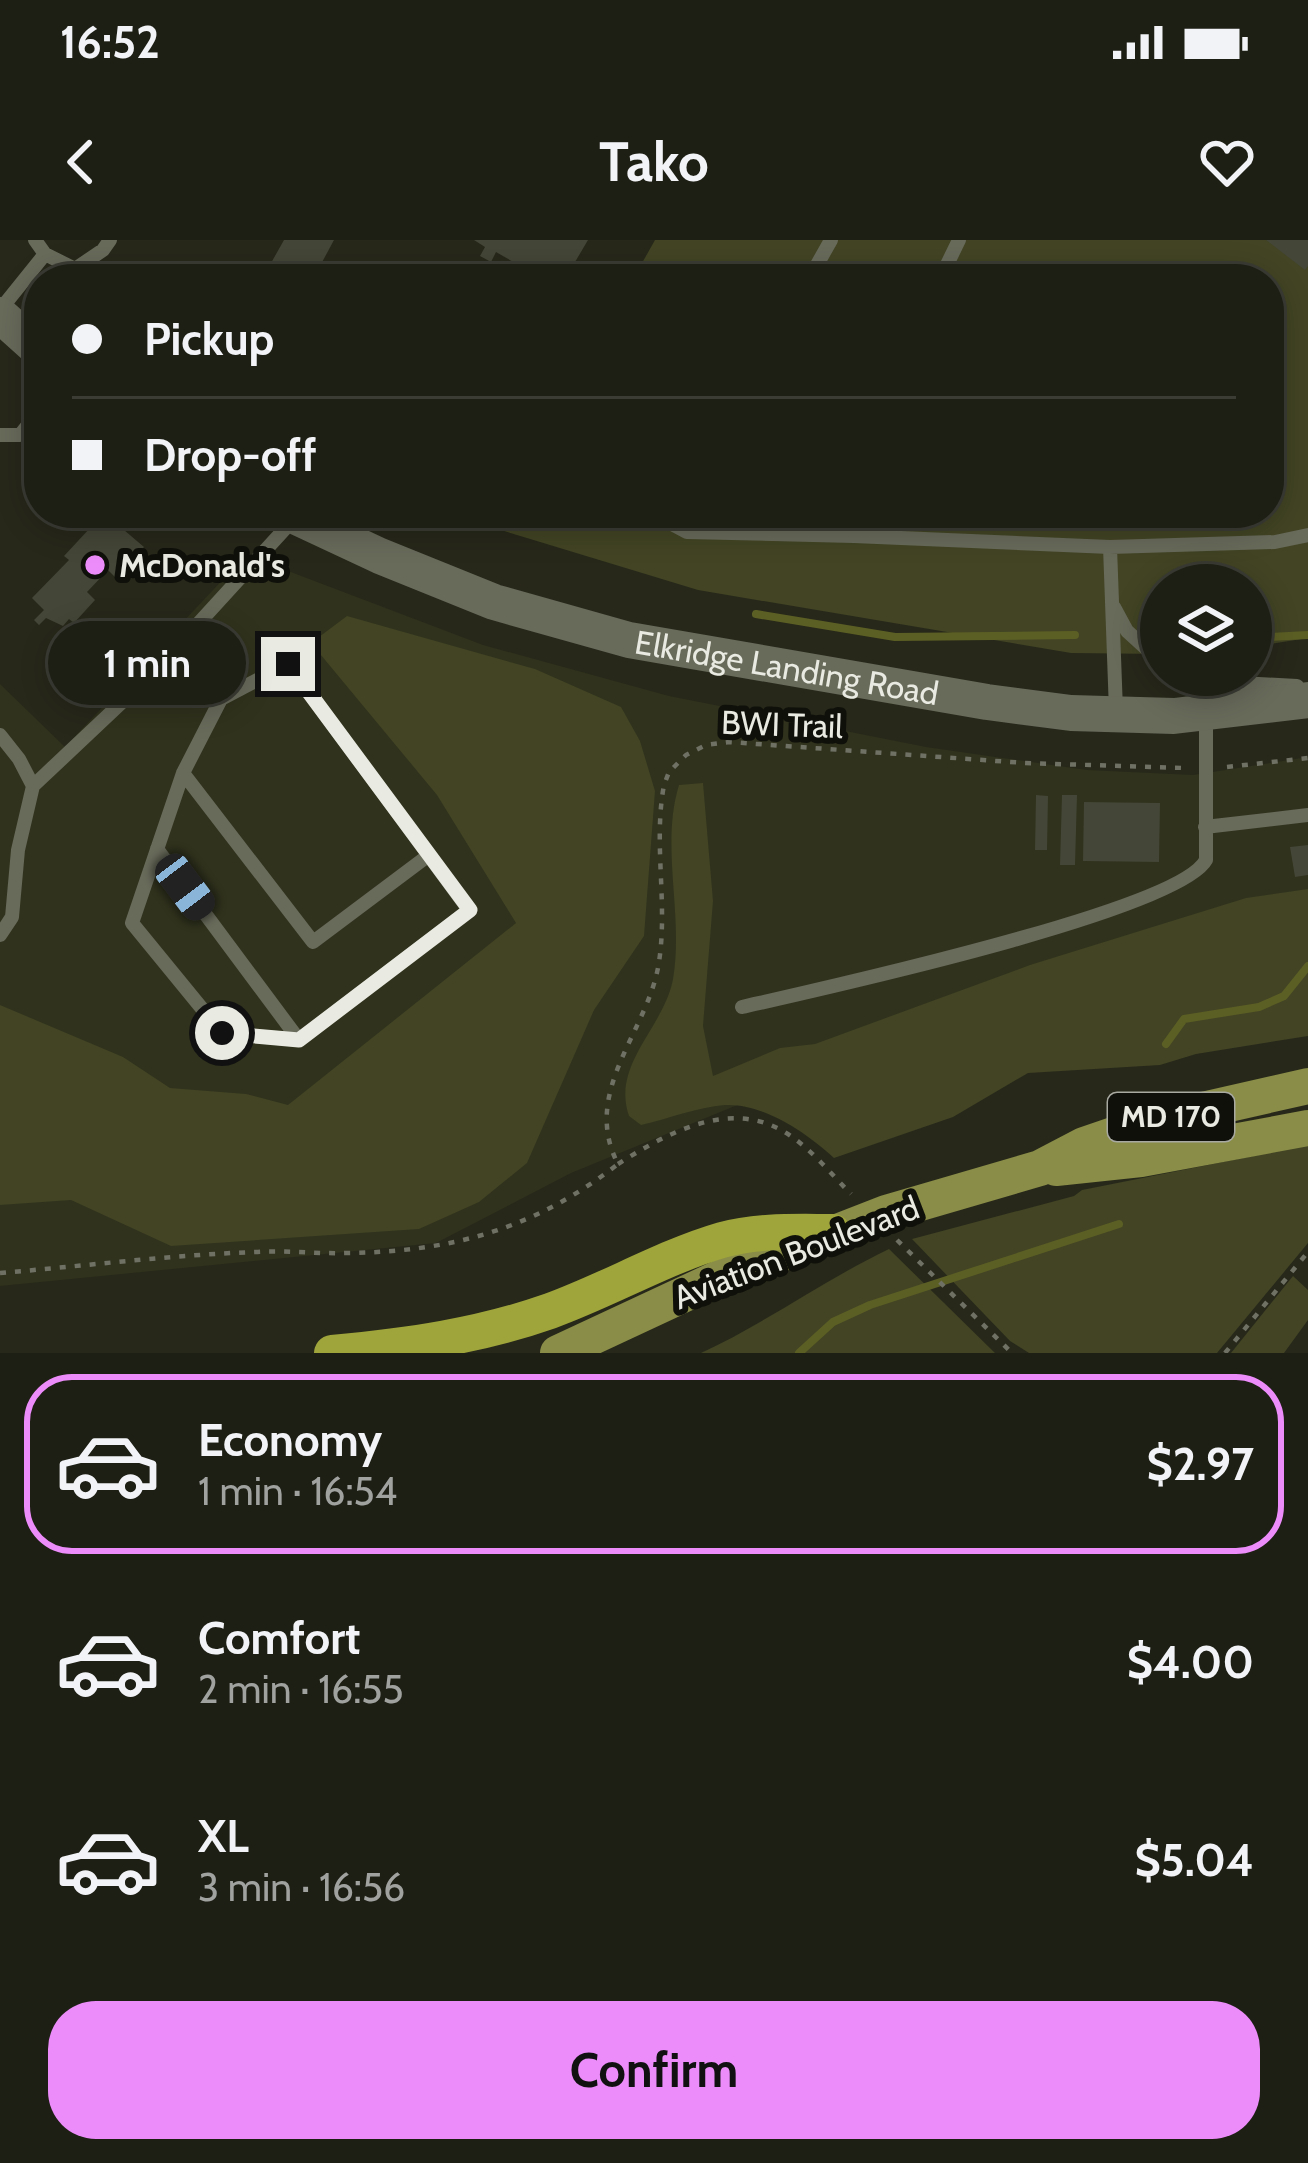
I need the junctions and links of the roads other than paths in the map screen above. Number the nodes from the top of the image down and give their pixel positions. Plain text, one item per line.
1 (35, 240) edge
2 (110, 240) edge
3 (45, 254) junction
4 (37, 264) edge
5 (65, 264) edge
6 (82, 264) edge
7 (24, 282) edge
8 (0, 313) edge
9 (24, 336) edge
10 (281, 528) edge
11 (322, 528) edge
12 (680, 528) edge
13 (846, 528) edge
14 (1308, 535) edge
15 (854, 536) junction
16 (1110, 547) junction
17 (1112, 602) junction
18 (180, 643) junction
19 (1140, 643) edge
20 (1272, 684) edge
21 (1308, 686) edge
22 (220, 699) junction
23 (1308, 700) edge
24 (1206, 714) junction
25 (1116, 716) junction
26 (0, 735) edge
27 (183, 773) junction
28 (33, 786) junction
29 (1308, 815) edge
30 (1205, 827) junction
31 (157, 849) junction
32 (429, 855) junction
33 (15, 885) junction
34 (0, 893) edge
35 (0, 935) edge
36 (742, 1007) dead end
37 (299, 1040) junction
38 (1308, 1086) edge
39 (1308, 1128) edge
40 (1040, 1168) junction
41 (833, 1232) junction
42 (332, 1353) edge
43 (558, 1353) edge

1 - 3 lane
2 - 6 lane
3 - 4 lane
3 - 5 lane
7 - 8 lane
8 - 9 main road
10 - 18 lane
11 - 25 main road, Elkridge Landing Road
12 - 15 lane
13 - 15 lane
14 - 16 lane
15 - 16 lane
16 - 17 lane
17 - 19 lane
17 - 25 lane
18 - 22 lane
18 - 28 lane
20 - 21 lane
22 - 27 lane
22 - 32 lane
23 - 24 main road, Elkridge Landing Road
24 - 25 main road, Elkridge Landing Road
24 - 30 lane
26 - 28 lane
27 - 31 lane
27 - 32 lane
28 - 33 lane
29 - 30 lane
30 - 36 lane
31 - 37 lane
31 - 37 lane
32 - 37 lane
33 - 34 lane
33 - 35 lane
38 - 40 main road, Aviation Boulevard / MD 170
39 - 40 main road, Aviation Boulevard / MD 170
40 - 41 main road, Aviation Boulevard / MD 170
41 - 42 highway
41 - 43 main road, Aviation Boulevard / MD 170

